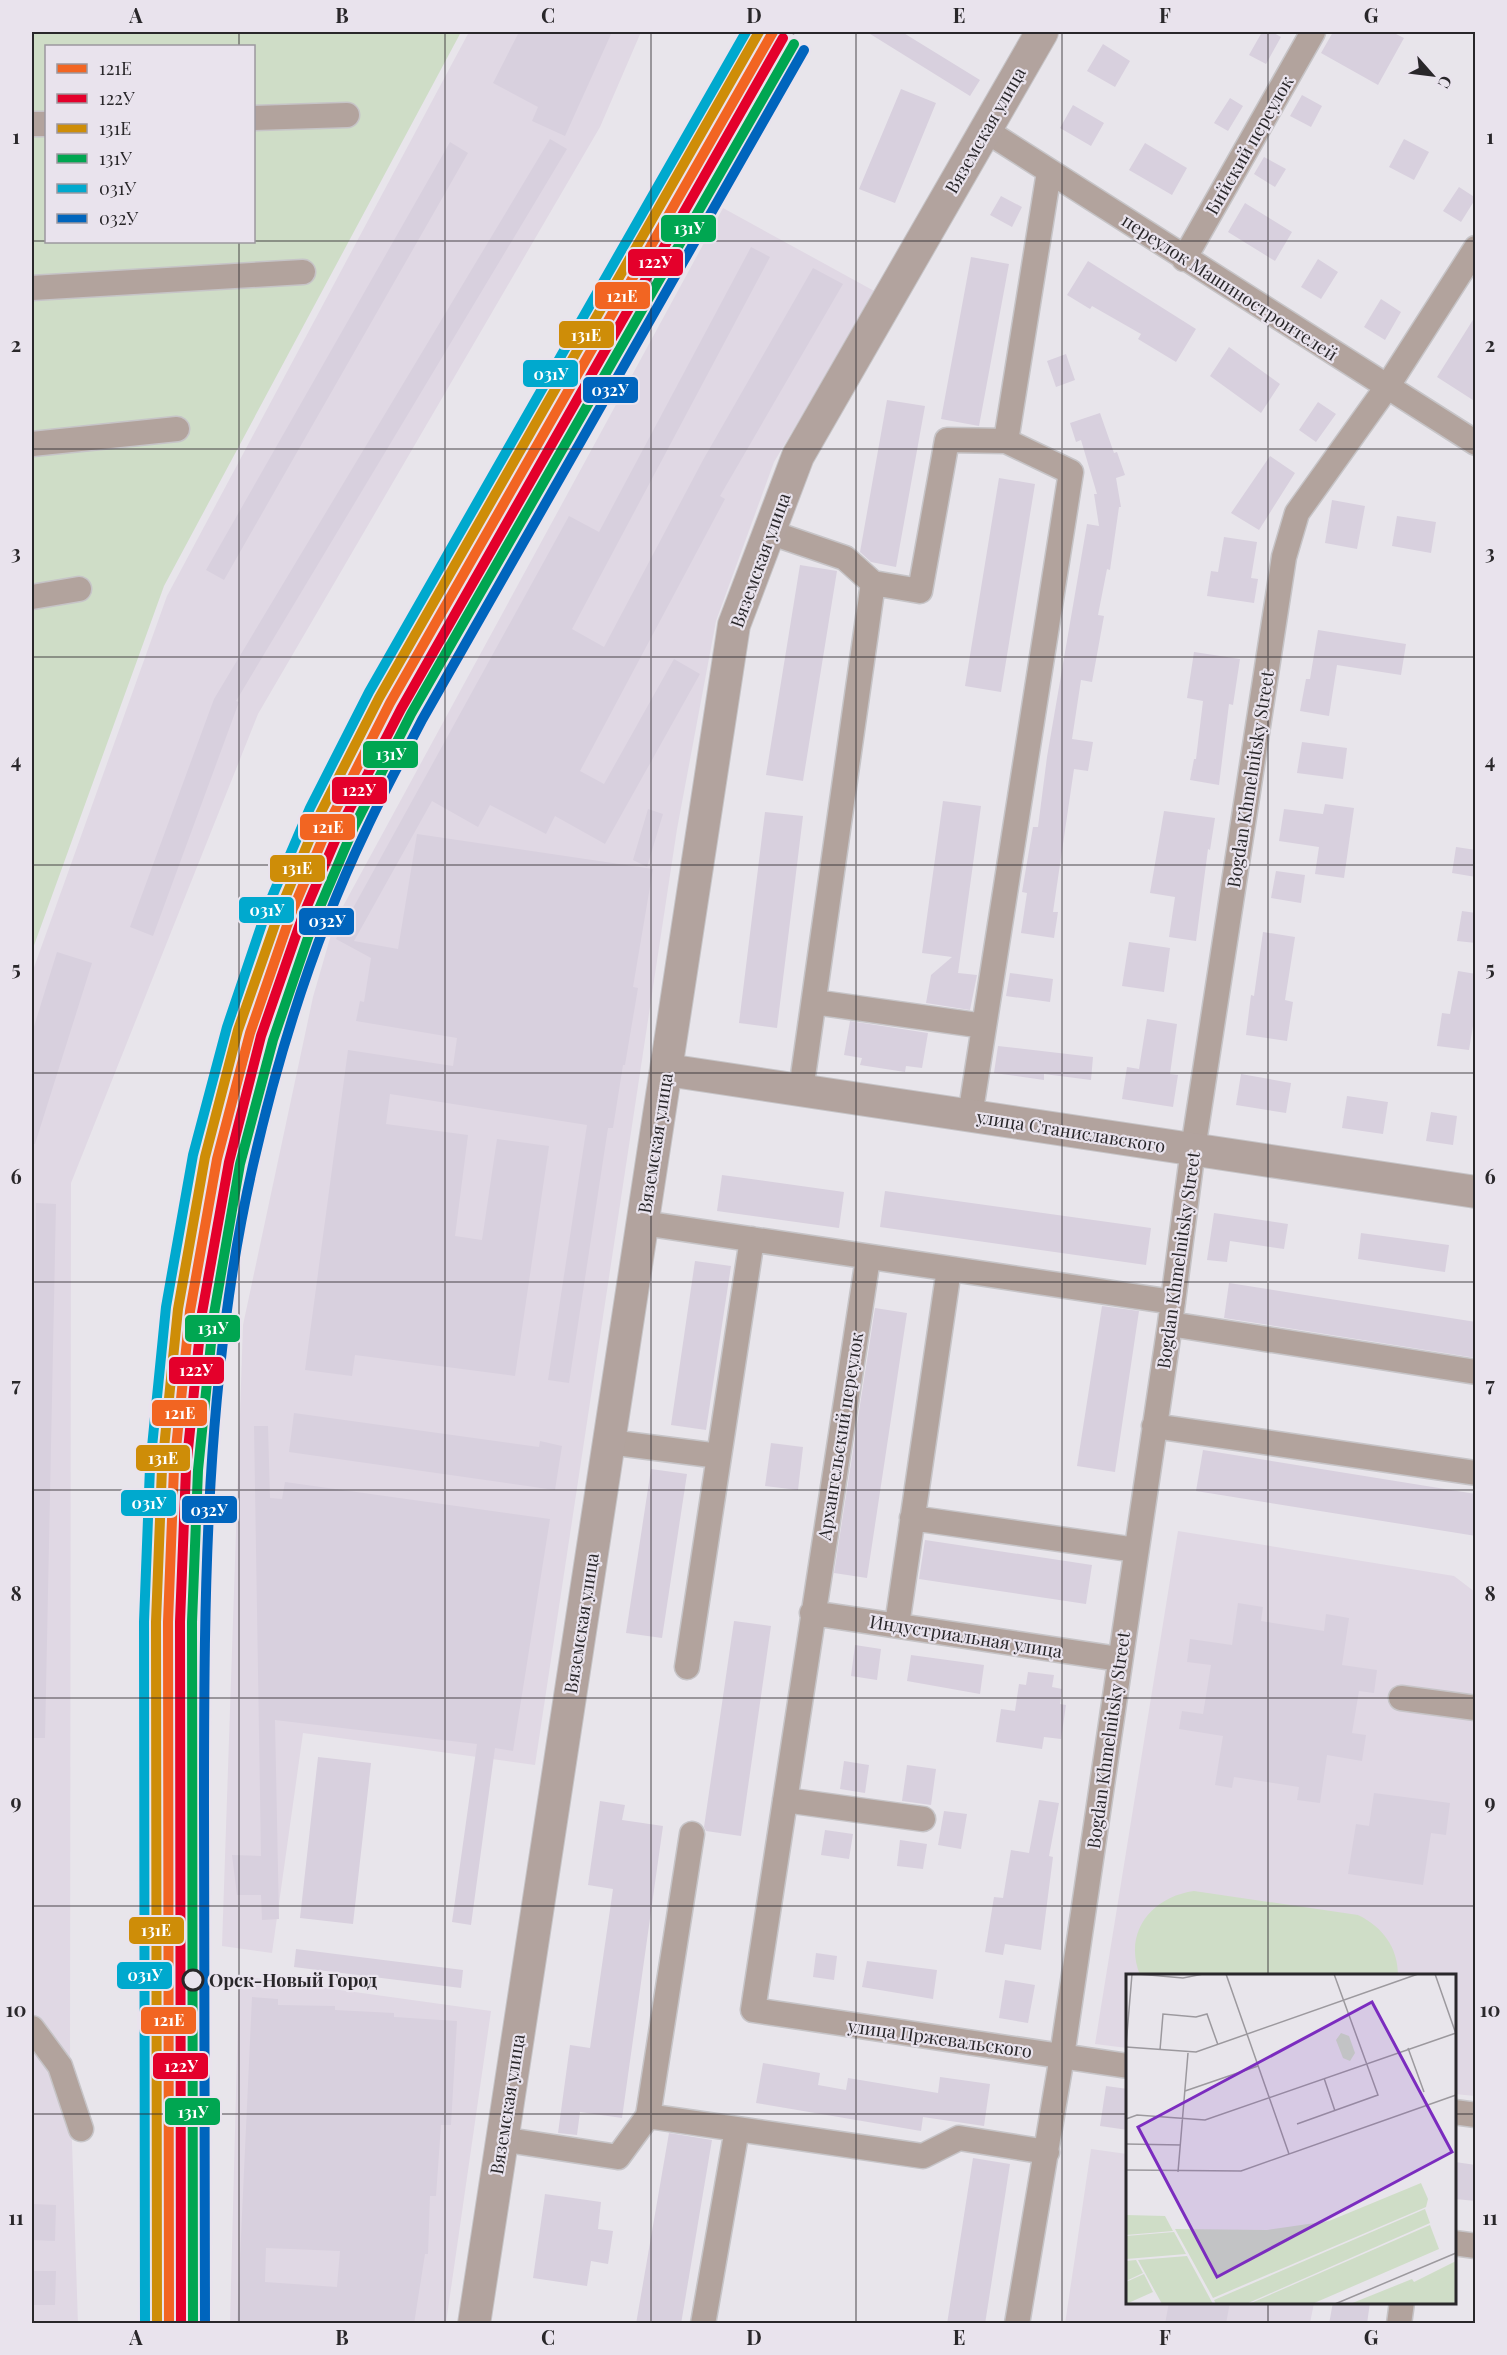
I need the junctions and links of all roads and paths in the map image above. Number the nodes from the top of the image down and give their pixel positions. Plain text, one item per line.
1 (1042, 32) edge
2 (1313, 32) edge
3 (347, 115) dead end
4 (255, 118) edge
5 (985, 130) junction
6 (1049, 172) junction
7 (1476, 248) edge
8 (1184, 259) junction
9 (303, 272) dead end
10 (32, 288) edge
11 (1387, 387) junction
12 (177, 429) dead end
13 (1006, 441) junction
14 (1476, 443) edge
15 (32, 444) edge
16 (770, 532) junction
17 (873, 583) junction
18 (80, 589) dead end
19 (32, 597) edge
20 (814, 1002) junction
21 (984, 1026) junction
22 (666, 1070) junction
23 (801, 1090) junction
24 (970, 1116) junction
25 (1193, 1149) junction
26 (1476, 1192) edge
27 (643, 1223) junction
28 (752, 1239) junction
29 (868, 1258) junction
30 (948, 1269) junction
31 (1171, 1313) junction
32 (1476, 1372) edge
33 (1154, 1426) junction
34 (609, 1442) junction
35 (719, 1456) junction
36 (1476, 1473) edge
37 (912, 1518) junction
38 (1136, 1550) junction
39 (812, 1613) junction
40 (897, 1625) junction
41 (1119, 1659) junction
42 (687, 1667) dead end
43 (1401, 1698) dead end
44 (1476, 1708) edge
45 (785, 1800) junction
46 (923, 1819) dead end
47 (692, 1834) dead end
48 (753, 2010) joint
49 (32, 2028) edge
50 (1062, 2056) junction
51 (1126, 2066) edge
52 (1456, 2112) edge
53 (1476, 2115) edge
54 (648, 2116) junction
55 (81, 2129) dead end
56 (737, 2129) junction
57 (501, 2139) junction
58 (1047, 2152) junction
59 (1456, 2243) edge
60 (1476, 2246) edge
61 (1402, 2304) edge
62 (474, 2324) edge
63 (703, 2324) edge
64 (1017, 2324) edge
65 (1399, 2324) edge

1 - 5 main road, Вяземская улица
2 - 8 street, Бийский переулок
3 - 4 street
5 - 6 street, переулок Машиностроителей
5 - 16 main road, Вяземская улица
6 - 8 street, переулок Машиностроителей
6 - 13 street
7 - 11 street, Bogdan Khmelnitsky Street
8 - 11 street, переулок Машиностроителей
9 - 10 street
11 - 14 street, переулок Машиностроителей
11 - 25 street, Bogdan Khmelnitsky Street
12 - 15 street
13 - 17 street
13 - 21 street
16 - 17 street
16 - 22 main road, Вяземская улица
17 - 20 street
18 - 19 street
20 - 21 street
20 - 23 street
21 - 24 street
22 - 23 main road, улица Станиславского
22 - 27 main road, Вяземская улица
23 - 24 main road, улица Станиславского
24 - 25 main road, улица Станиславского
25 - 26 main road, улица Станиславского
25 - 31 street, Bogdan Khmelnitsky Street
27 - 28 street
27 - 34 main road, Вяземская улица
28 - 29 street
28 - 35 street
29 - 30 street
29 - 39 street, Архангельский переулок
30 - 31 street
30 - 37 street
31 - 32 street
31 - 33 street, Bogdan Khmelnitsky Street
33 - 36 street
33 - 38 street, Bogdan Khmelnitsky Street
34 - 35 street
34 - 57 main road, Вяземская улица
35 - 42 street
37 - 38 street
37 - 40 street
38 - 41 street, Bogdan Khmelnitsky Street
39 - 40 street, Индустриальная улица
39 - 45 street, Архангельский переулок
40 - 41 street, Индустриальная улица
41 - 50 street, Bogdan Khmelnitsky Street
43 - 44 street
45 - 46 street
45 - 48 street, Архангельский переулок
47 - 54 street
48 - 50 street, улица Пржевальского
49 - 55 street
50 - 51 street, улица Пржевальского
50 - 58 street, Bogdan Khmelnitsky Street
52 - 53 street
54 - 56 street
54 - 57 street
56 - 58 street
56 - 63 street
57 - 62 main road, Вяземская улица
58 - 64 street, Bogdan Khmelnitsky Street
59 - 60 street
61 - 65 street

